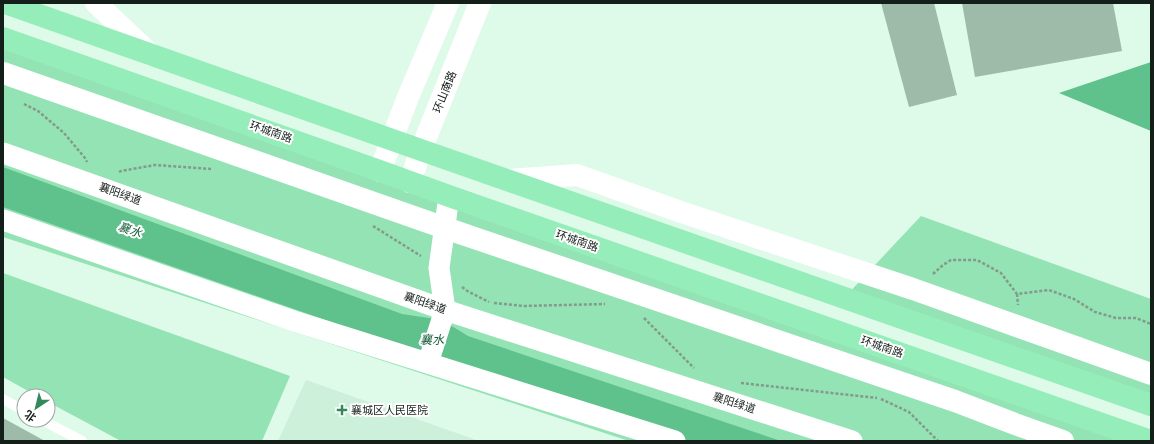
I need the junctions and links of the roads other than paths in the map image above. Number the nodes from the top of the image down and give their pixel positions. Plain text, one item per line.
1 (5, 3) edge
2 (96, 3) edge
3 (448, 3) edge
4 (480, 3) edge
5 (3, 38) edge
6 (151, 55) junction
7 (3, 73) edge
8 (391, 139) junction
9 (421, 150) junction
10 (3, 153) edge
11 (380, 171) junction
12 (508, 180) junction
13 (410, 182) junction
14 (449, 196) junction
15 (3, 220) edge
16 (445, 228) junction
17 (445, 310) junction
18 (428, 362) junction
19 (1151, 374) edge
20 (3, 399) edge
21 (1151, 405) edge
22 (16, 406) edge
23 (56, 427) edge
24 (82, 441) edge
25 (675, 441) edge
26 (852, 441) edge
27 (1063, 441) edge
28 (1151, 441) edge

1 - 6 highway
2 - 6 street
3 - 8 street
4 - 9 street, 环山南路
5 - 11 highway, 环城南路
6 - 8 highway
7 - 16 street
8 - 9 highway
8 - 11 street
9 - 12 highway
9 - 13 street, 环山南路
10 - 17 street, 襄阳绿道
11 - 13 highway, 环城南路
12 - 19 street
12 - 21 highway
13 - 14 highway, 环城南路
14 - 16 street
14 - 28 highway, 环城南路
15 - 18 street
16 - 17 street
16 - 27 street
17 - 18 street
17 - 26 street, 襄阳绿道
18 - 25 street
20 - 22 lane
23 - 24 lane

